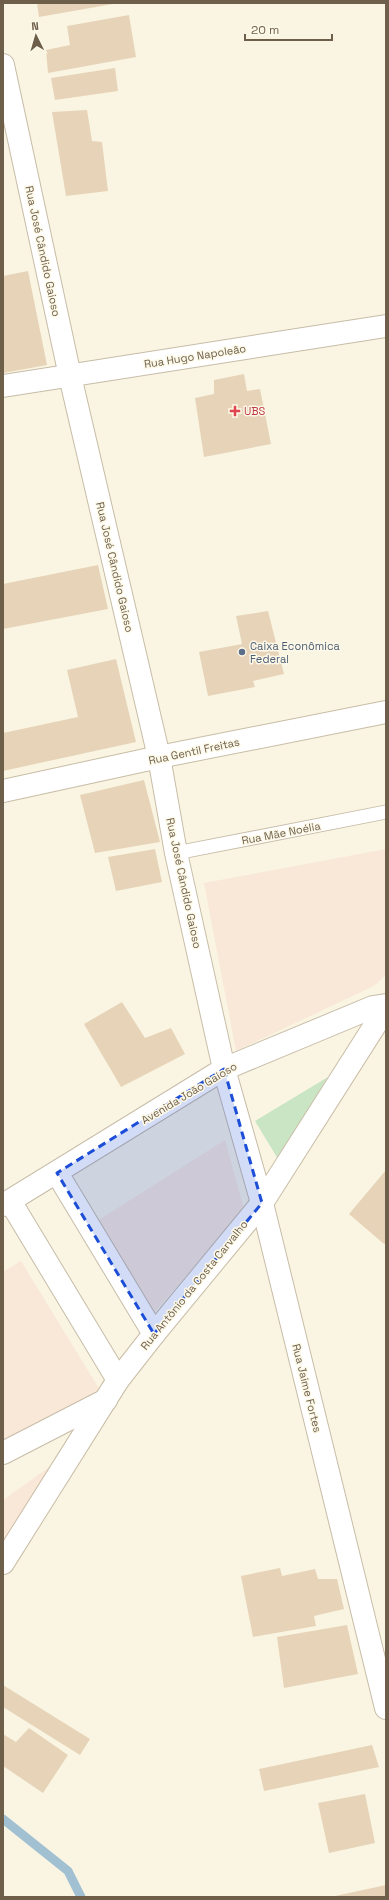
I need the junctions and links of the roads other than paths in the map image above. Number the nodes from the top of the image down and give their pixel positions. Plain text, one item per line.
1 (3, 65) edge
2 (386, 326) edge
3 (70, 376) junction
4 (3, 386) edge
5 (386, 712) edge
6 (159, 758) junction
7 (3, 792) edge
8 (386, 812) edge
9 (176, 853) junction
10 (386, 1007) edge
11 (224, 1069) junction
12 (57, 1173) junction
13 (6, 1203) edge
14 (262, 1203) junction
15 (154, 1334) junction
16 (118, 1380) junction
17 (106, 1400) junction
18 (3, 1453) edge
19 (3, 1563) edge
20 (386, 1708) edge

1 - 3 street, Rua José Cândido Gaioso
2 - 3 street, Rua Hugo Napoleão
3 - 4 street, Rua Hugo Napoleão
3 - 6 street, Rua José Cândido Gaioso
5 - 6 street, Rua Gentil Freitas
6 - 7 street, Rua Gentil Freitas
6 - 9 street, Rua José Cândido Gaioso
8 - 9 lane, Rua Mãe Noélia
9 - 11 street, Rua José Cândido Gaioso
10 - 11 street, Avenida João Gaioso
10 - 14 street, Rua Antônio da Costa Carvalho
11 - 12 street, Avenida João Gaioso
11 - 14 street, Rua Jaime Fortes
12 - 13 street, Avenida João Gaioso
12 - 15 street
13 - 16 street
14 - 15 street, Rua Antônio da Costa Carvalho
14 - 20 street, Rua Jaime Fortes
15 - 16 street, Rua Antônio da Costa Carvalho
16 - 17 street, Rua Antônio da Costa Carvalho
17 - 18 street
17 - 19 street, Rua Antônio da Costa Carvalho

